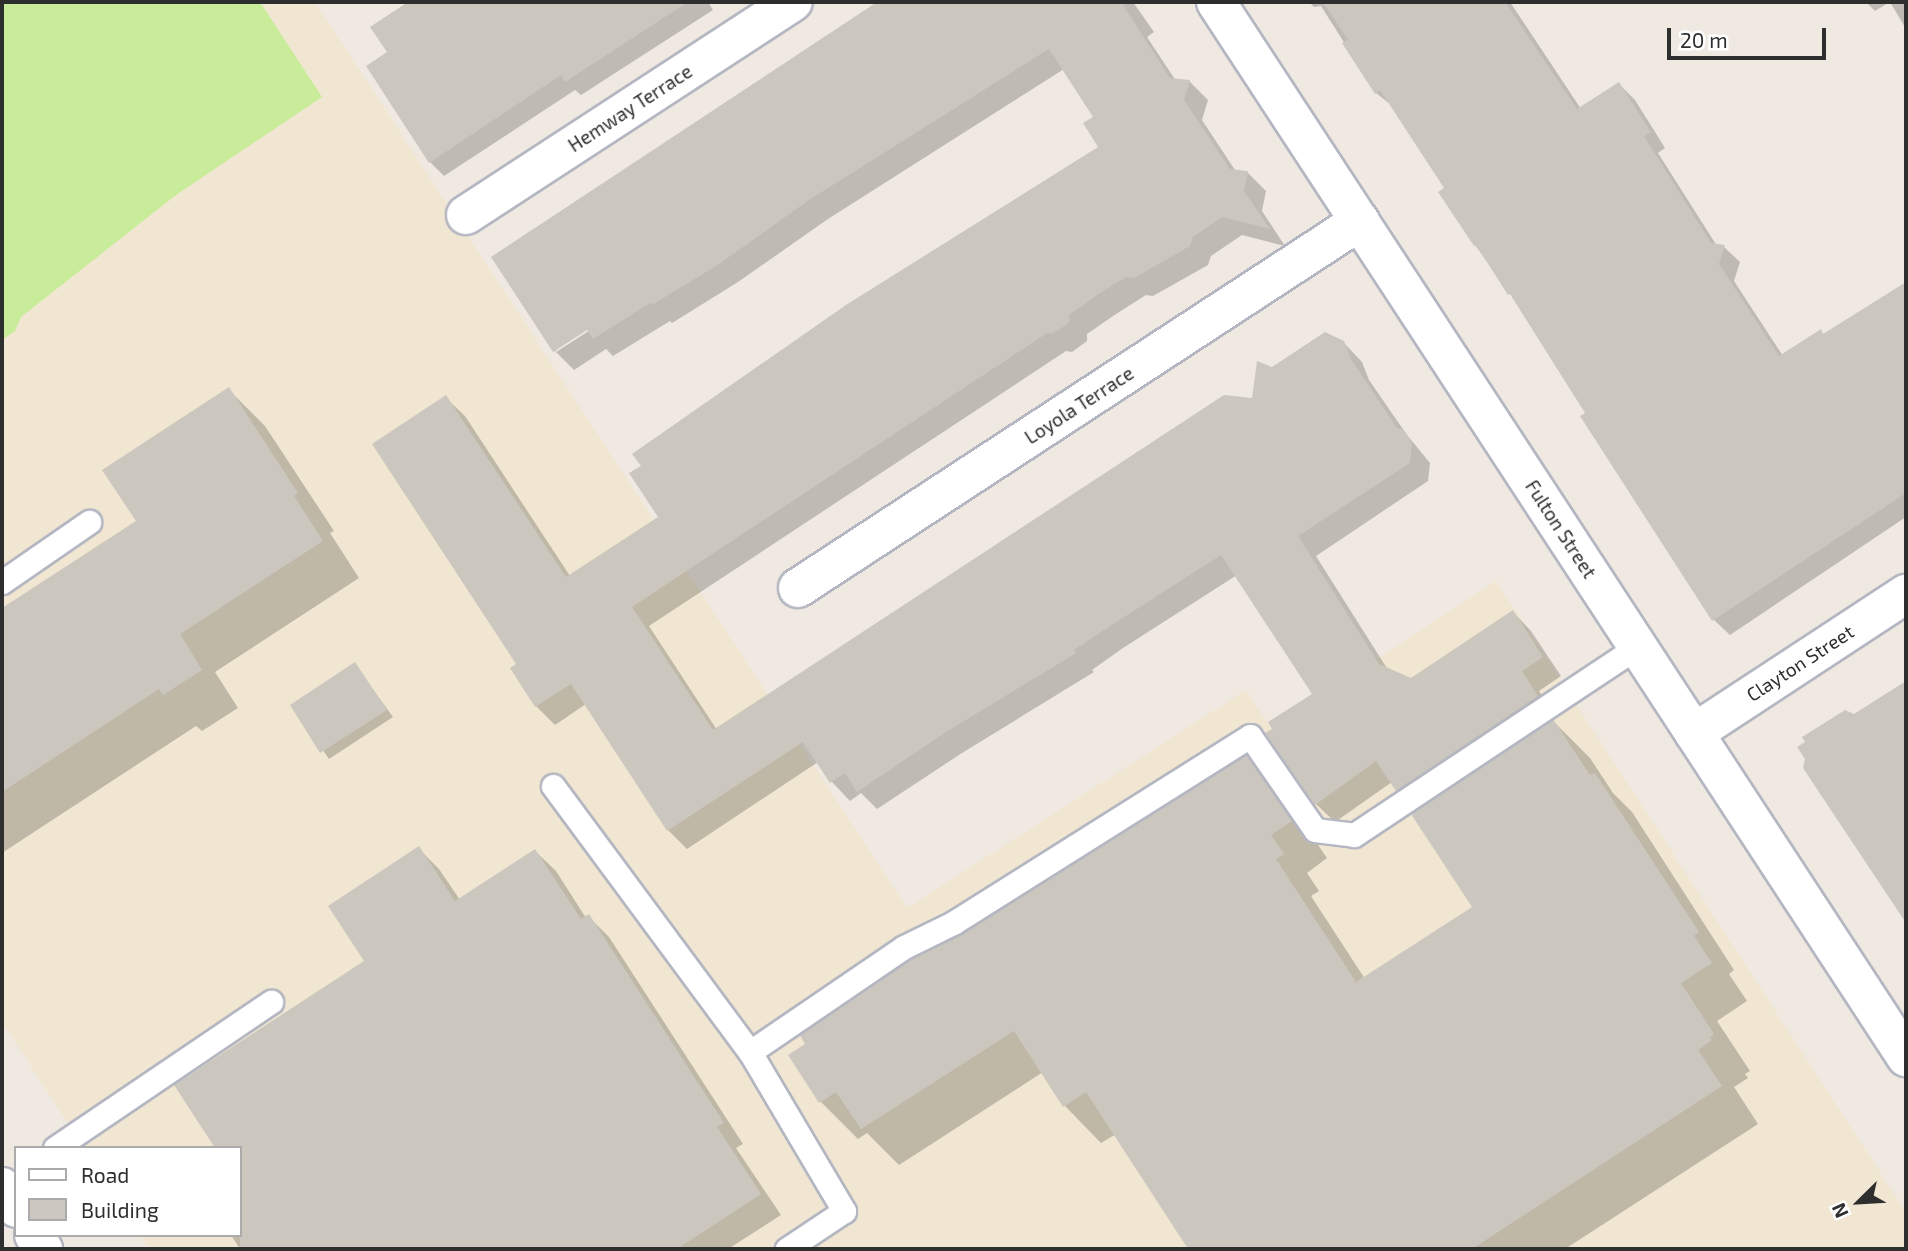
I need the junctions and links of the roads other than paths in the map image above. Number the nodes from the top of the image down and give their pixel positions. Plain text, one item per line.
1 (793, 2) edge
2 (1216, 2) edge
3 (466, 215) dead end
4 (1360, 221) junction
5 (89, 522) dead end
6 (2, 582) edge
7 (798, 588) dead end
8 (1906, 594) edge
9 (1638, 646) junction
10 (1694, 733) junction
11 (553, 786) dead end
12 (271, 1002) dead end
13 (750, 1052) junction
14 (1906, 1057) edge
15 (58, 1146) edge
16 (2, 1185) edge
17 (14, 1205) edge
18 (787, 1249) edge

1 - 3 street, Hemway Terrace
2 - 4 street, Fulton Street
4 - 7 street, Loyola Terrace
4 - 9 street, Fulton Street
5 - 6 lane
8 - 10 street, Clayton Street
9 - 10 street, Fulton Street
9 - 13 lane
10 - 14 street, Fulton Street
11 - 13 lane
12 - 15 lane
13 - 18 lane
16 - 17 street

